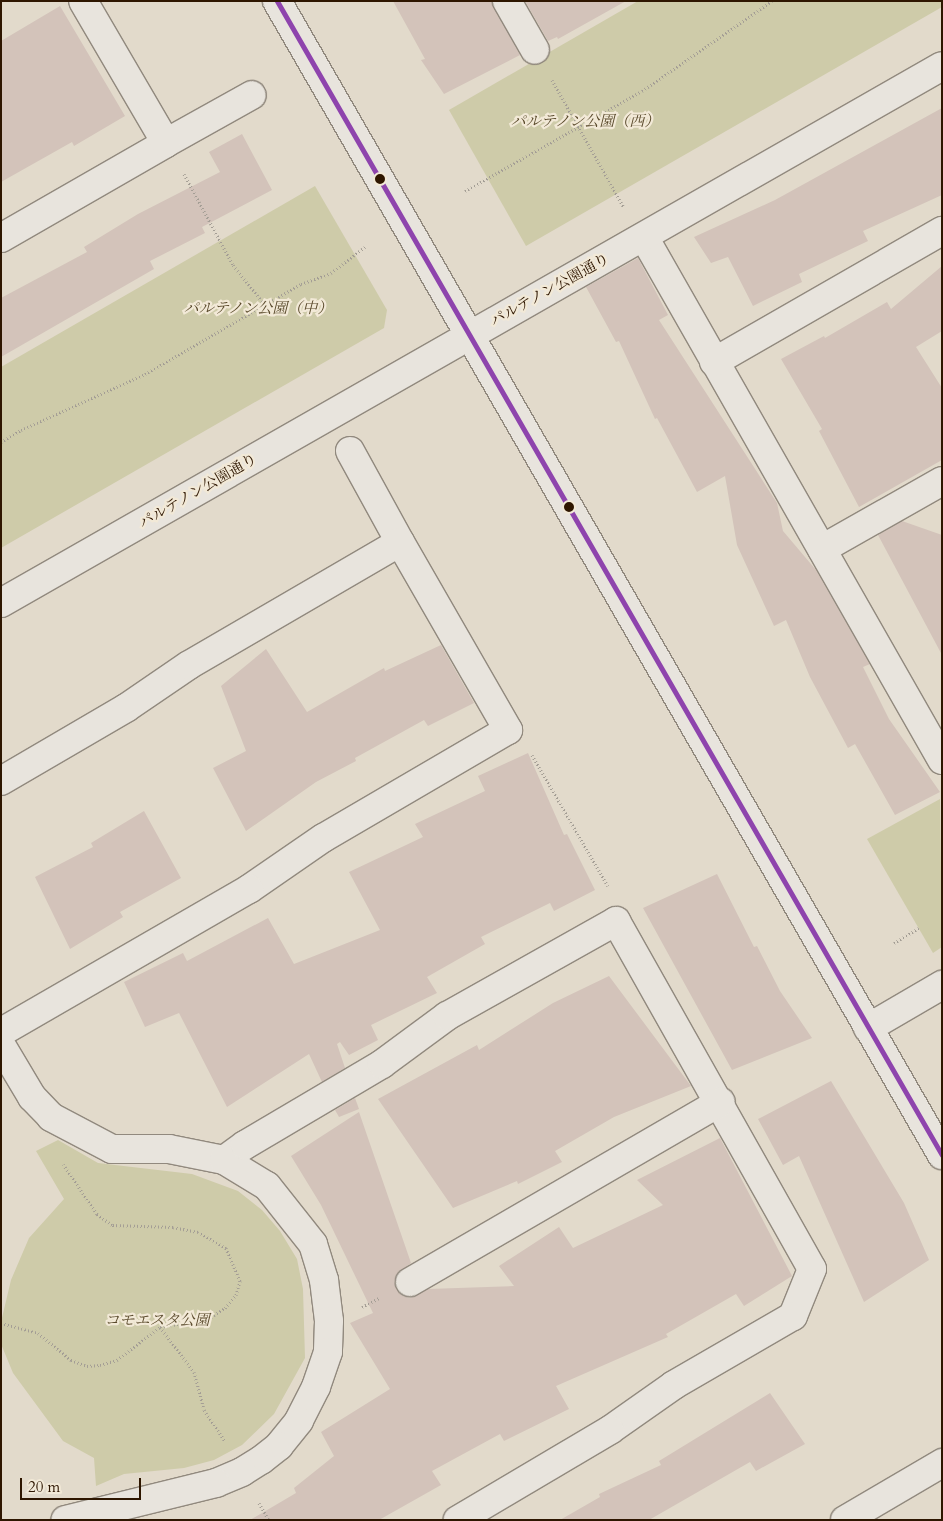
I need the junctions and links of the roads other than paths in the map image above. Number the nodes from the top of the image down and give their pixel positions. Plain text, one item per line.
1 (83, 1) edge
2 (277, 1) edge
3 (507, 1) edge
4 (535, 50) road end
5 (942, 66) edge
6 (252, 95) dead end
7 (166, 143) junction
8 (942, 231) edge
9 (644, 237) junction
10 (1, 238) edge
11 (468, 337) junction
12 (714, 362) junction
13 (350, 451) dead end
14 (942, 481) edge
15 (400, 542) junction
16 (822, 549) junction
17 (1, 603) edge
18 (938, 744) edge
19 (1, 781) edge
20 (942, 985) edge
21 (868, 1028) junction
22 (1, 1032) edge
23 (1, 1045) edge
24 (721, 1102) junction
25 (942, 1155) edge
26 (224, 1160) junction
27 (410, 1282) dead end
28 (942, 1463) edge
29 (78, 1518) edge
30 (458, 1520) edge
31 (845, 1520) edge

1 - 7 street
2 - 11 street
3 - 4 street
5 - 9 street, パルテノン公園通り
6 - 7 street
7 - 10 street
8 - 12 street
9 - 11 street, パルテノン公園通り
9 - 12 street
11 - 17 street, パルテノン公園通り
11 - 21 street
12 - 16 street
13 - 15 street
14 - 16 street
15 - 19 street
15 - 22 street
16 - 18 street
20 - 21 street
21 - 25 street
23 - 26 street
24 - 26 street
24 - 27 street
24 - 30 street
26 - 29 street
28 - 31 street

